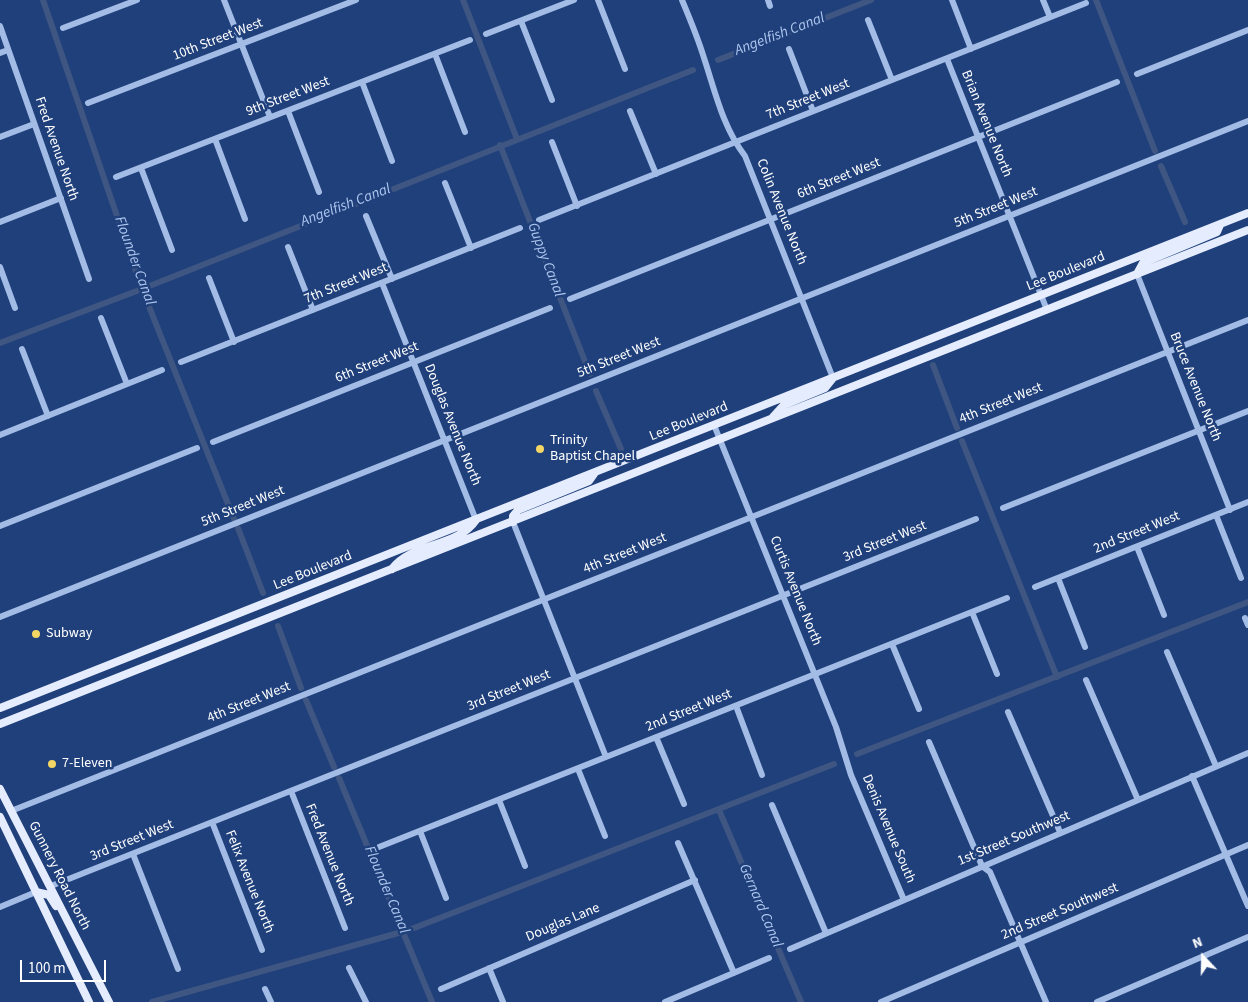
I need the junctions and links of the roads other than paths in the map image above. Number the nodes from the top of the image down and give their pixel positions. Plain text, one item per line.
1 (137, 0) edge
2 (224, 0) edge
3 (356, 0) edge
4 (574, 0) edge
5 (598, 0) edge
6 (682, 0) edge
7 (952, 0) edge
8 (1043, 0) edge
9 (1086, 3) dead end
10 (1050, 17) junction
11 (868, 20) dead end
12 (521, 21) junction
13 (0, 26) edge
14 (63, 28) dead end
15 (1248, 30) edge
16 (486, 34) dead end
17 (470, 40) dead end
18 (241, 44) junction
19 (789, 49) dead end
20 (971, 49) junction
21 (8, 50) junction
22 (0, 53) edge
23 (435, 54) junction
24 (947, 59) junction
25 (625, 69) dead end
26 (1137, 74) dead end
27 (892, 80) junction
28 (362, 82) junction
29 (1117, 82) dead end
30 (552, 100) dead end
31 (88, 103) dead end
32 (288, 110) junction
33 (630, 111) dead end
34 (813, 111) junction
35 (270, 118) junction
36 (1248, 121) edge
37 (34, 124) junction
38 (466, 132) dead end
39 (0, 137) edge
40 (978, 137) junction
41 (215, 139) junction
42 (552, 142) dead end
43 (734, 143) junction
44 (392, 161) dead end
45 (141, 168) junction
46 (656, 174) junction
47 (116, 177) dead end
48 (445, 183) dead end
49 (319, 192) dead end
50 (61, 198) junction
51 (577, 206) junction
52 (1248, 213) edge
53 (366, 216) dead end
54 (1009, 216) junction
55 (245, 219) dead end
56 (539, 220) dead end
57 (770, 220) junction
58 (0, 222) edge
59 (1220, 225) junction
60 (520, 228) dead end
61 (1248, 230) edge
62 (288, 247) dead end
63 (471, 248) junction
64 (172, 250) dead end
65 (0, 267) edge
66 (1137, 274) junction
67 (209, 278) dead end
68 (89, 279) dead end
69 (392, 279) junction
70 (382, 283) junction
71 (1041, 296) junction
72 (802, 298) junction
73 (570, 299) dead end
74 (16, 308) dead end
75 (550, 308) dead end
76 (313, 310) junction
77 (1047, 310) junction
78 (101, 318) dead end
79 (1248, 320) edge
80 (234, 342) junction
81 (22, 349) dead end
82 (1168, 352) junction
83 (182, 362) dead end
84 (413, 362) junction
85 (162, 370) dead end
86 (833, 378) junction
87 (127, 384) junction
88 (1248, 411) edge
89 (48, 416) junction
90 (772, 419) junction
91 (714, 425) junction
92 (1199, 431) junction
93 (0, 435) edge
94 (721, 440) junction
95 (444, 441) junction
96 (212, 442) dead end
97 (197, 448) dead end
98 (596, 472) junction
99 (1248, 502) edge
100 (1003, 508) dead end
101 (1230, 510) junction
102 (1216, 515) junction
103 (752, 517) junction
104 (976, 519) dead end
105 (476, 520) junction
106 (513, 522) junction
107 (0, 526) edge
108 (1137, 547) junction
109 (391, 571) junction
110 (1058, 578) junction
111 (1241, 578) dead end
112 (1035, 587) dead end
113 (783, 596) junction
114 (1008, 598) dead end
115 (544, 600) junction
116 (972, 612) junction
117 (1164, 615) dead end
118 (0, 617) edge
119 (892, 644) junction
120 (1085, 647) dead end
121 (1167, 652) dead end
122 (997, 674) dead end
123 (814, 675) junction
124 (575, 678) junction
125 (1086, 680) dead end
126 (736, 706) junction
127 (0, 708) edge
128 (919, 709) dead end
129 (1008, 712) dead end
130 (0, 724) edge
131 (656, 737) junction
132 (929, 742) dead end
133 (1248, 753) edge
134 (606, 757) junction
135 (1216, 766) junction
136 (578, 768) junction
137 (849, 768) joint
138 (762, 775) dead end
139 (1192, 776) junction
140 (0, 789) edge
141 (291, 791) junction
142 (499, 800) junction
143 (1138, 800) junction
144 (684, 804) dead end
145 (772, 805) dead end
146 (11, 811) junction
147 (0, 817) edge
148 (212, 822) junction
149 (420, 831) junction
150 (1060, 832) junction
151 (604, 836) dead end
152 (678, 843) dead end
153 (1248, 845) edge
154 (379, 847) dead end
155 (133, 854) junction
156 (1226, 854) junction
157 (525, 866) dead end
158 (982, 866) junction
159 (695, 880) junction
160 (51, 886) junction
161 (36, 892) junction
162 (446, 898) dead end
163 (904, 900) junction
164 (1248, 906) edge
165 (0, 907) edge
166 (345, 928) dead end
167 (826, 933) junction
168 (1248, 937) edge
169 (1020, 942) junction
170 (790, 948) dead end
171 (262, 950) dead end
172 (769, 958) dead end
173 (349, 968) dead end
174 (489, 968) junction
175 (178, 969) dead end
176 (93, 970) junction
177 (734, 973) junction
178 (265, 989) dead end
179 (442, 989) dead end
180 (89, 1002) edge
181 (110, 1002) edge
182 (271, 1002) edge
183 (366, 1002) edge
184 (504, 1002) edge
185 (665, 1002) edge
186 (881, 1002) edge
187 (1046, 1002) edge
188 (1096, 1002) edge

1 - 14 street
2 - 18 street
3 - 18 street, 10th Street West
4 - 12 street
5 - 25 street
6 - 43 street, Colin Avenue North
7 - 20 street, Brian Avenue North
8 - 10 street
9 - 10 street, 7th Street West
10 - 20 street, 7th Street West
11 - 27 street
12 - 16 street
12 - 30 street
13 - 21 street, Fred Avenue North
15 - 26 street
17 - 23 street, 9th Street West
18 - 31 street, 10th Street West
18 - 35 street
19 - 34 street
20 - 24 street, 7th Street West
21 - 22 street
21 - 37 street, Fred Avenue North
23 - 28 street, 9th Street West
23 - 38 street
24 - 27 street, 7th Street West
24 - 40 street, Brian Avenue North
27 - 34 street, 7th Street West
28 - 32 street, 9th Street West
28 - 44 street
29 - 40 street, 6th Street West
32 - 35 street, 9th Street West
32 - 49 street
33 - 46 street
34 - 43 street, 7th Street West
35 - 41 street, 9th Street West
36 - 54 street, 5th Street West
37 - 39 street
37 - 50 street, Fred Avenue North
40 - 54 street, Brian Avenue North
40 - 57 street, 6th Street West
41 - 45 street, 9th Street West
41 - 55 street
42 - 51 street
43 - 46 street, 7th Street West
43 - 57 street, Colin Avenue North
45 - 47 street, 9th Street West
45 - 64 street
46 - 51 street, 7th Street West
48 - 63 street
50 - 58 street
50 - 68 street, Fred Avenue North
51 - 56 street, 7th Street West
52 - 59 main road, Lee Boulevard
53 - 69 street
54 - 71 street, Brian Avenue North
54 - 72 street, 5th Street West
57 - 72 street, Colin Avenue North
57 - 73 street, 6th Street West
59 - 66 main road
59 - 71 main road, Lee Boulevard
60 - 63 street, 7th Street West
61 - 66 main road, Lee Boulevard
62 - 76 street
63 - 69 street, 7th Street West
65 - 74 street
66 - 77 main road, Lee Boulevard
66 - 82 street, Bruce Avenue North
67 - 80 street
69 - 70 street, 7th Street West
70 - 76 street, 7th Street West
70 - 84 street, Douglas Avenue North
71 - 77 street, Brian Avenue North
71 - 86 main road, Lee Boulevard
72 - 86 street, Colin Avenue North
72 - 95 street, 5th Street West
75 - 84 street, 6th Street West
76 - 80 street, 7th Street West
77 - 90 main road, Lee Boulevard
78 - 87 street
79 - 82 street, 4th Street West
80 - 83 street, 7th Street West
81 - 89 street
82 - 92 street, Bruce Avenue North
82 - 103 street, 4th Street West
84 - 95 street, Douglas Avenue North
84 - 96 street, 6th Street West
85 - 87 street
86 - 90 main road
86 - 91 main road, Lee Boulevard
87 - 89 street
88 - 92 street
89 - 93 street
90 - 94 main road, Lee Boulevard
91 - 94 street, Curtis Avenue North
91 - 98 main road, Lee Boulevard
92 - 100 street
92 - 101 street, Bruce Avenue North
94 - 103 street, Curtis Avenue North
94 - 106 main road, Lee Boulevard
95 - 105 street, Douglas Avenue North
95 - 118 street, 5th Street West
97 - 107 street
98 - 105 main road, Lee Boulevard
98 - 106 main road
99 - 101 street, 2nd Street West
101 - 102 street, 2nd Street West
102 - 108 street, 2nd Street West
102 - 111 street
103 - 113 street, Curtis Avenue North
103 - 115 street, 4th Street West
104 - 113 street, 3rd Street West
105 - 109 main road
105 - 127 main road, Lee Boulevard
106 - 109 main road, Lee Boulevard
106 - 115 street
108 - 110 street, 2nd Street West
108 - 117 street
109 - 130 main road, Lee Boulevard
110 - 112 street, 2nd Street West
110 - 120 street
113 - 123 street, Curtis Avenue North
113 - 124 street, 3rd Street West
114 - 116 street, 2nd Street West
115 - 124 street
115 - 146 street, 4th Street West
116 - 119 street, 2nd Street West
116 - 122 street
119 - 123 street, 2nd Street West
119 - 128 street
121 - 135 street
123 - 126 street, 2nd Street West
123 - 137 street, Curtis Avenue North
124 - 134 street
124 - 141 street, 3rd Street West
125 - 143 street
126 - 131 street, 2nd Street West
126 - 138 street
129 - 150 street
131 - 134 street, 2nd Street West
131 - 144 street
132 - 158 street
133 - 135 street, 1st Street Southwest
134 - 136 street, 2nd Street West
135 - 139 street, 1st Street Southwest
136 - 142 street, 2nd Street West
136 - 151 street
137 - 163 street, Denis Avenue South
139 - 143 street, 1st Street Southwest
139 - 156 street
140 - 146 main road, Gunnery Road North
141 - 148 street, 3rd Street West
141 - 166 street, Fred Avenue North
142 - 149 street, 2nd Street West
142 - 157 street
143 - 150 street, 1st Street Southwest
145 - 167 street
146 - 160 main road, Gunnery Road North
147 - 161 main road, Gunnery Road North
148 - 155 street, 3rd Street West
148 - 171 street, Felix Avenue North
149 - 154 street, 2nd Street West
149 - 162 street
150 - 158 street, 1st Street Southwest
152 - 159 street
153 - 156 street, 2nd Street Southwest
155 - 160 street, 3rd Street West
155 - 175 street
156 - 164 street
156 - 169 street, 2nd Street Southwest
158 - 163 street, 1st Street Southwest
158 - 169 street
159 - 174 street, Douglas Lane
159 - 177 street
160 - 176 main road, Gunnery Road North
161 - 165 street
161 - 176 main road
161 - 180 main road, Gunnery Road North
163 - 167 street, 1st Street Southwest
167 - 170 street, 1st Street Southwest
168 - 188 street
169 - 186 street, 2nd Street Southwest
169 - 187 street
172 - 177 street
173 - 183 street
174 - 179 street, Douglas Lane
174 - 184 street
176 - 181 main road, Gunnery Road North
177 - 185 street
178 - 182 street

